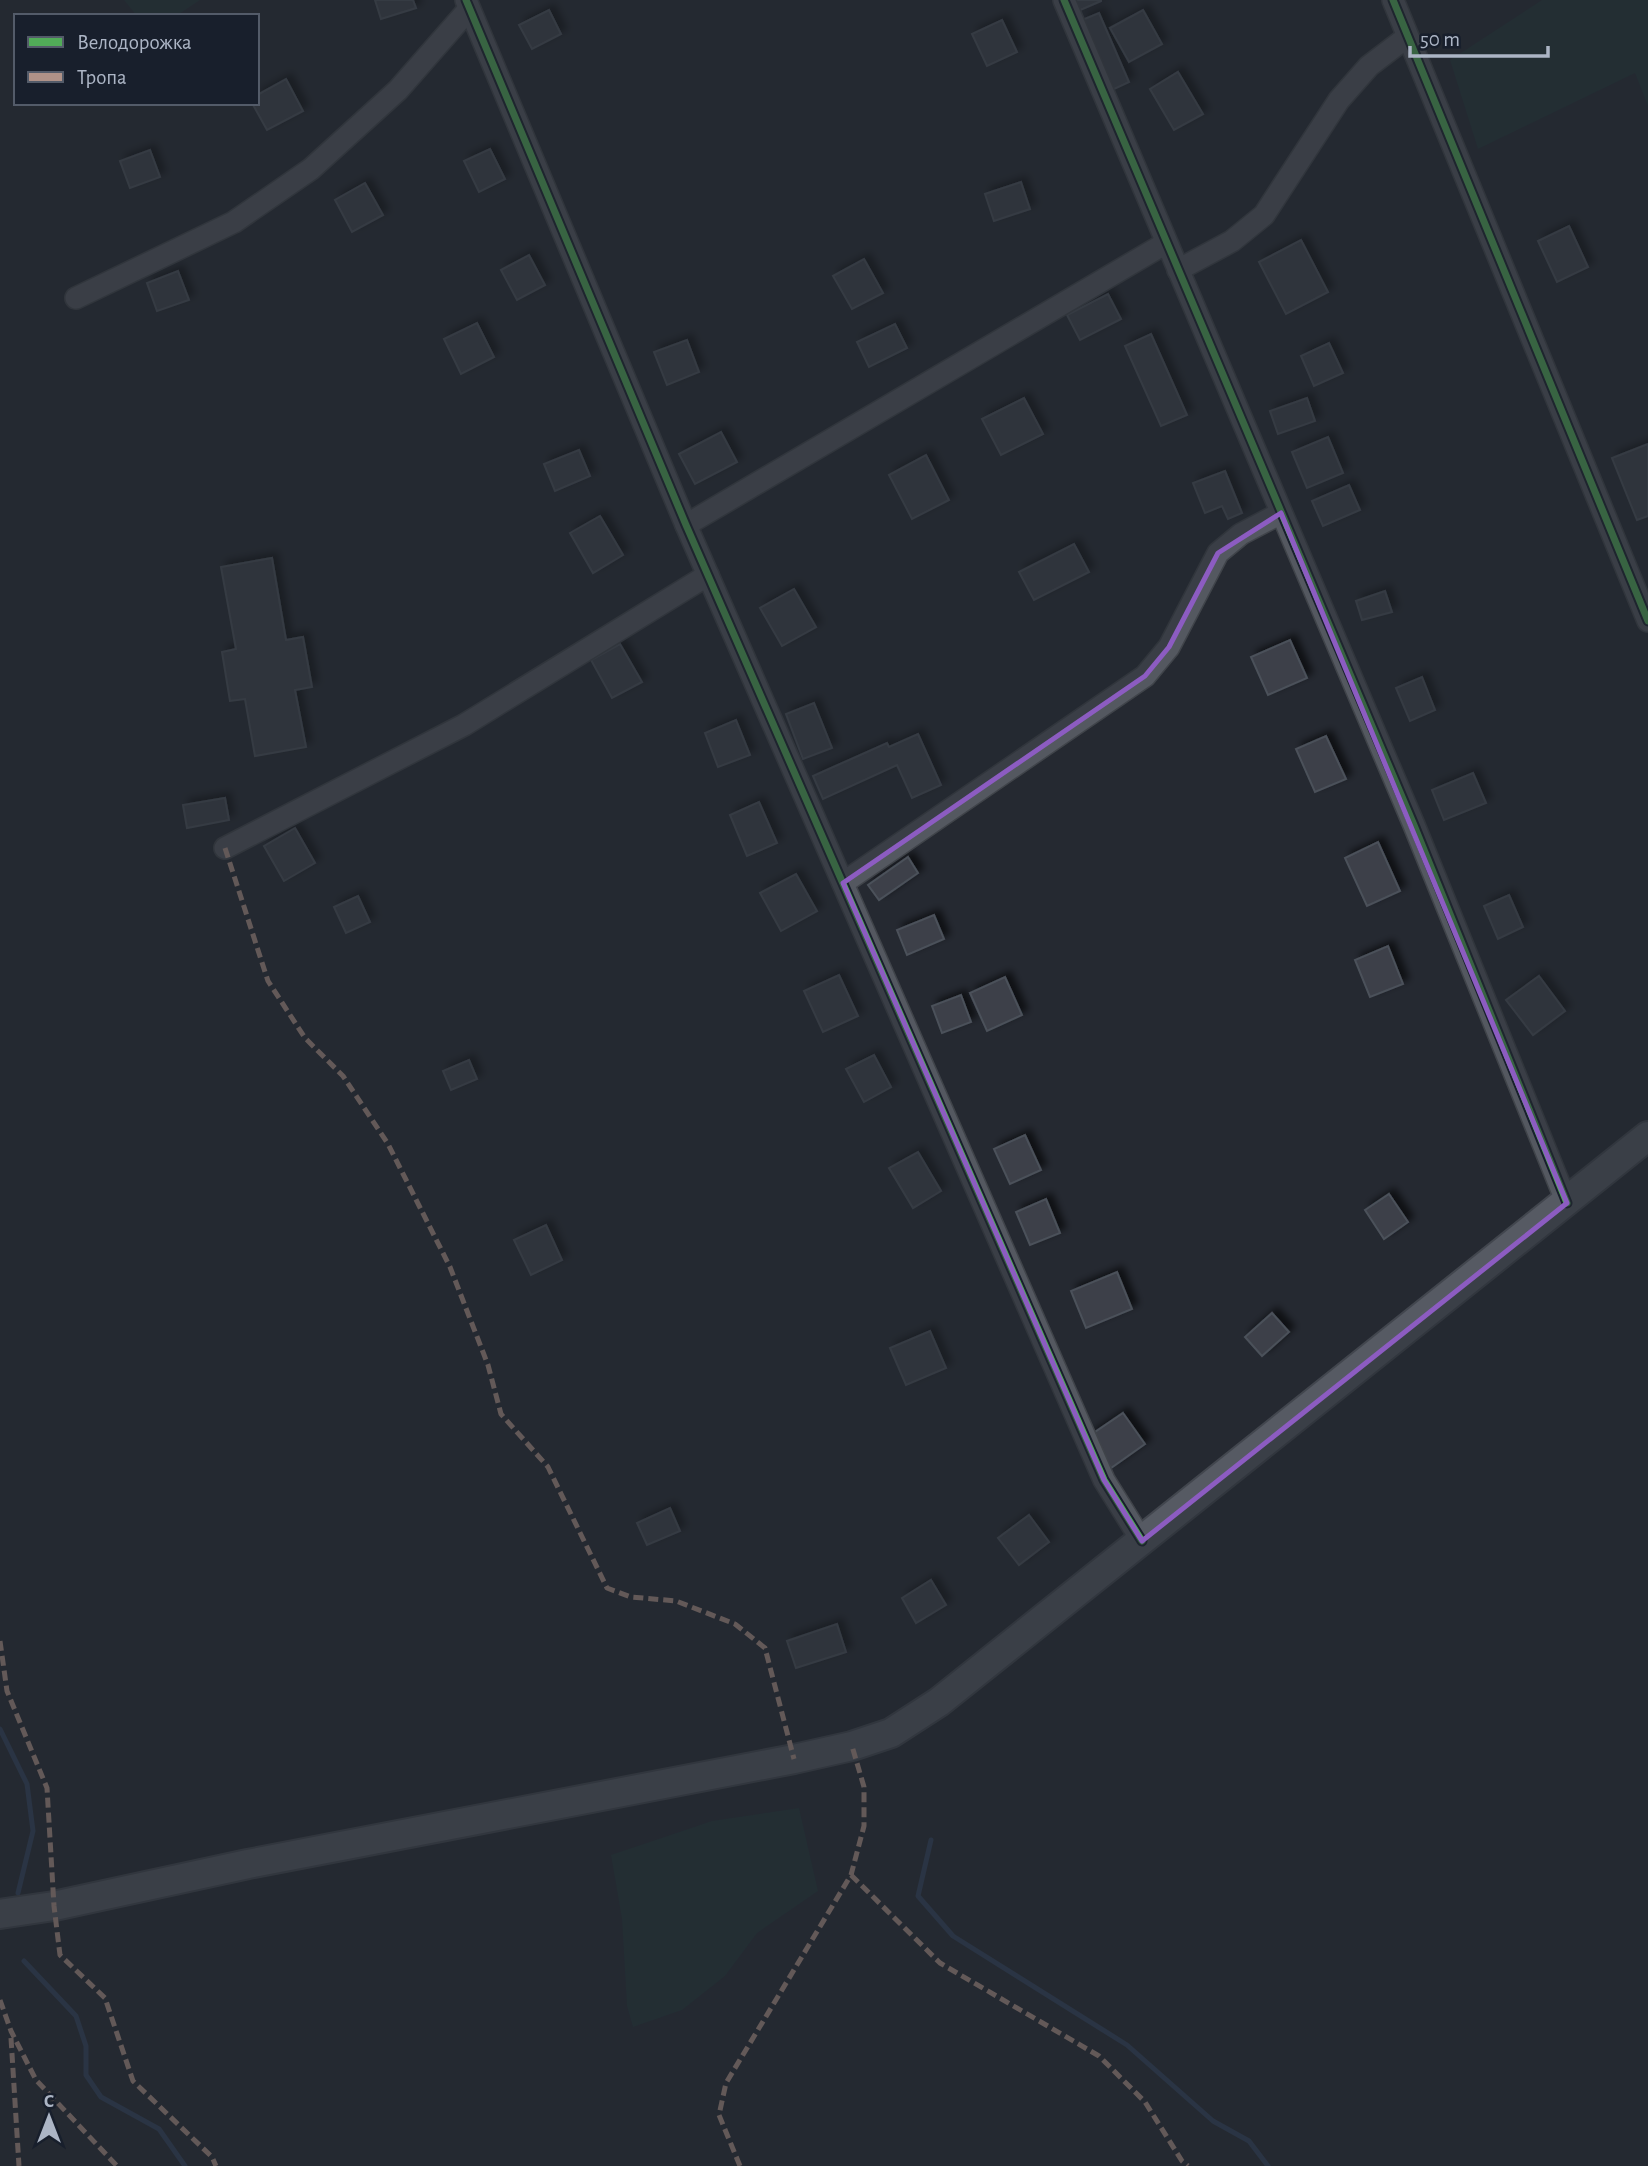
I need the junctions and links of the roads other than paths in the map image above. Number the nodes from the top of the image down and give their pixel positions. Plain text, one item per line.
1 (1064, 0) edge
2 (1393, 0) edge
3 (467, 5) edge
4 (1408, 37) junction
5 (1166, 243) junction
6 (1178, 270) junction
7 (76, 298) dead end
8 (1281, 513) junction
9 (686, 526) junction
10 (708, 575) junction
11 (1648, 621) edge
12 (225, 848) dead end
13 (843, 883) junction
14 (1648, 1136) edge
15 (1567, 1203) junction
16 (1142, 1541) junction
17 (0, 1914) edge

1 - 5 street
2 - 4 street
3 - 7 street
3 - 9 street
4 - 6 street
4 - 11 street
5 - 6 street
5 - 9 street
6 - 8 street
8 - 13 street
8 - 15 street
9 - 10 street
10 - 12 street
10 - 13 street
13 - 16 street
14 - 15 main road
15 - 16 main road
16 - 17 main road

